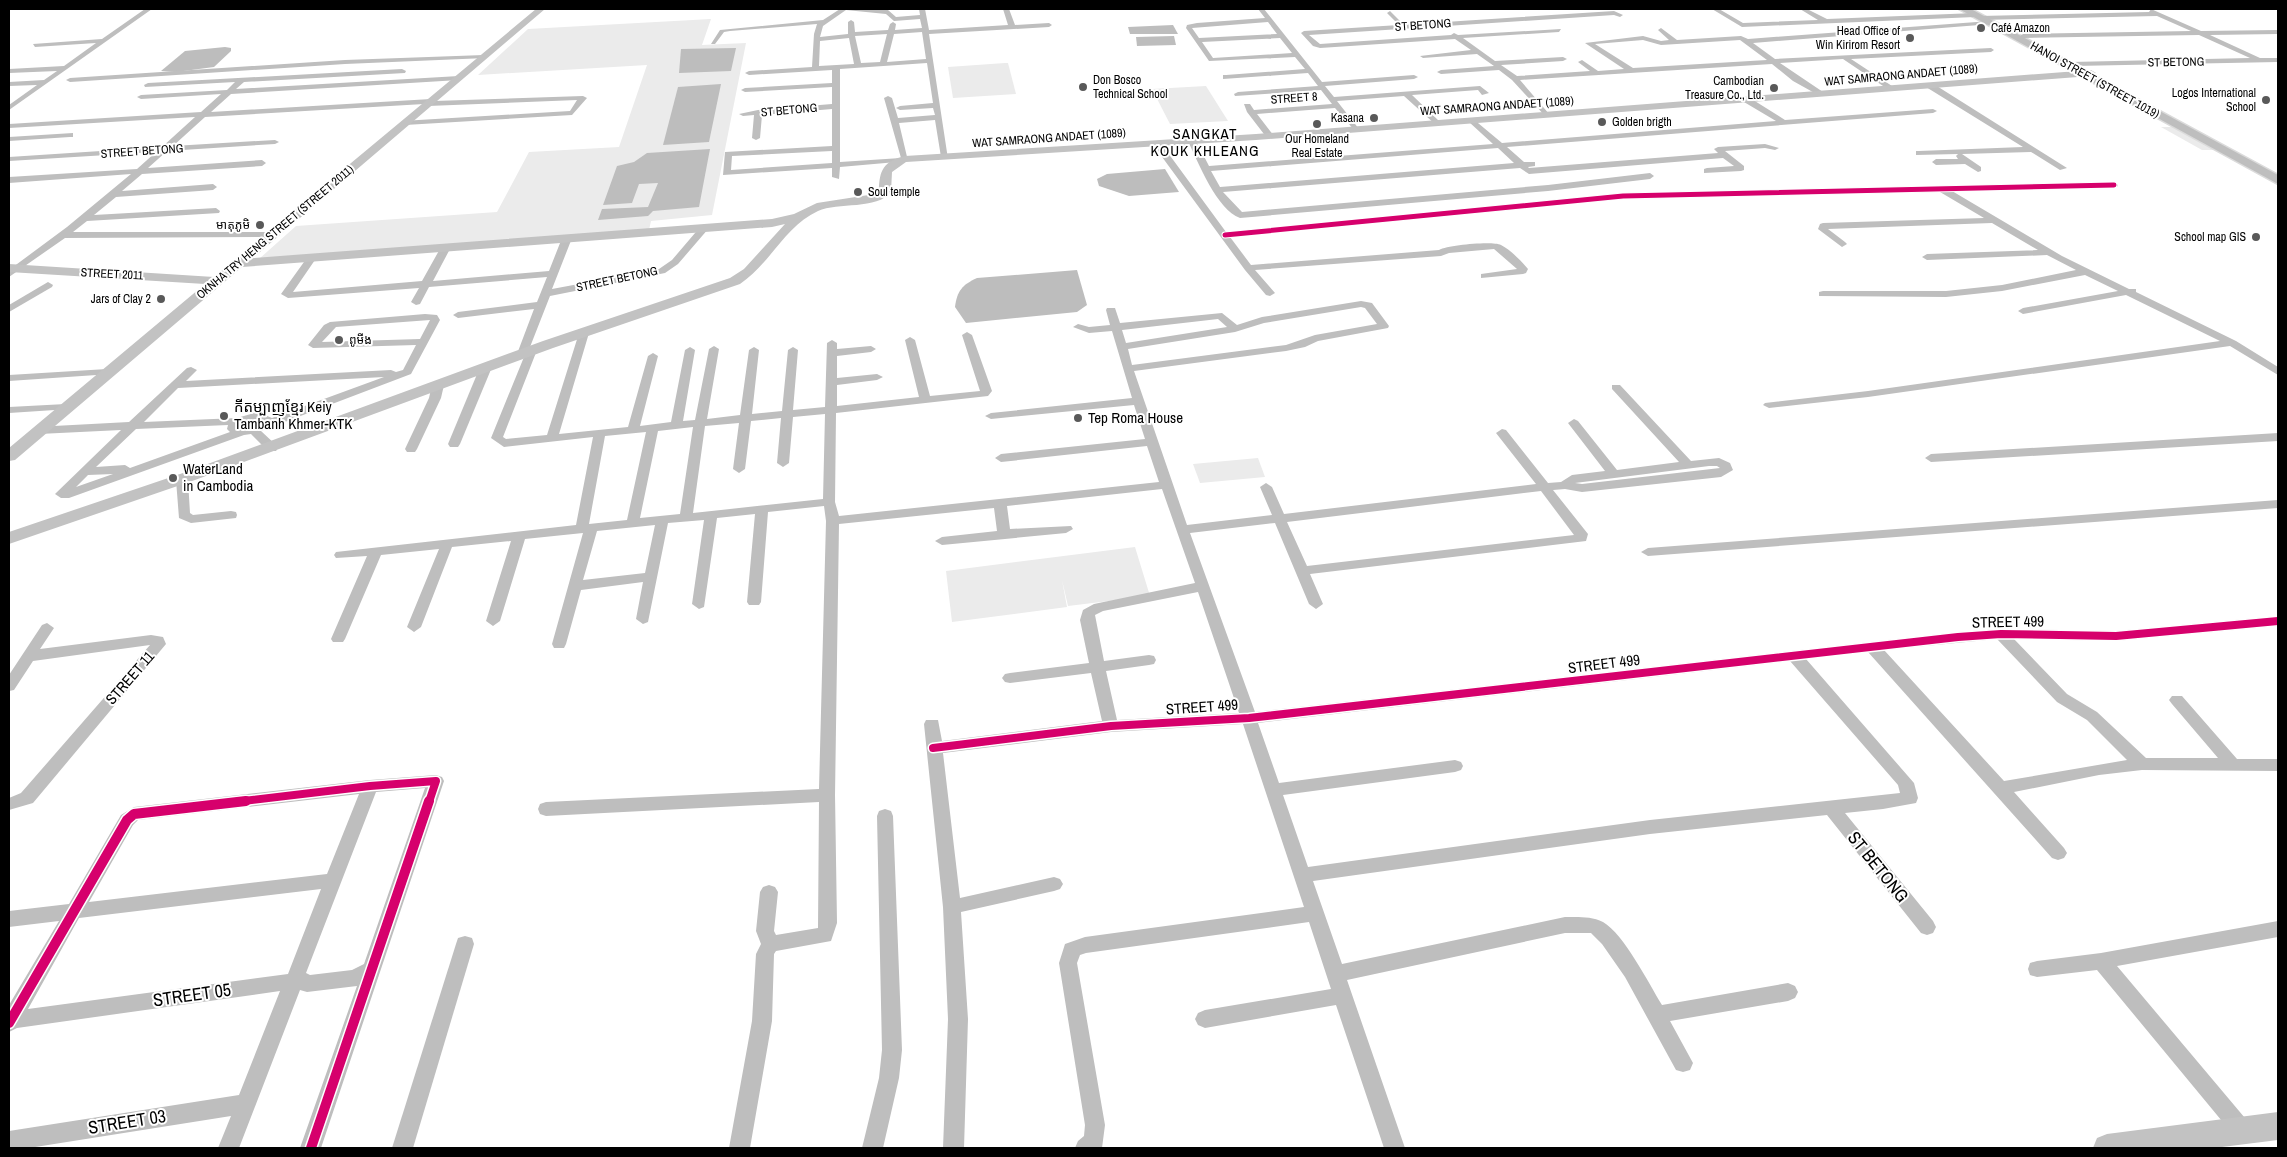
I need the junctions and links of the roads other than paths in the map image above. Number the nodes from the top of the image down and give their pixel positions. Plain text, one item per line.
1 (149, 9) edge
2 (541, 9) edge
3 (844, 9) edge
4 (849, 9) edge
5 (922, 9) edge
6 (1006, 9) edge
7 (1541, 9) edge
8 (1715, 9) edge
9 (1803, 9) edge
10 (1964, 9) edge
11 (2146, 9) edge
12 (1263, 11) edge
13 (1863, 12) dead end
14 (1390, 13) dead end
15 (2159, 14) junction
16 (1981, 16) edge
17 (924, 17) junction
18 (1191, 17) dead end
19 (894, 18) junction
20 (1545, 18) junction
21 (1875, 19) junction
22 (1270, 20) junction
23 (1825, 21) junction
24 (822, 22) junction
25 (842, 24) dead end
26 (1374, 24) dead end
27 (1402, 24) junction
28 (1440, 24) junction
29 (1049, 25) dead end
30 (1012, 27) junction
31 (1661, 30) dead end
32 (926, 31) junction
33 (890, 32) junction
34 (2278, 32) edge
35 (2200, 33) junction
36 (852, 35) junction
37 (1300, 36) junction
38 (2023, 36) junction
39 (1457, 37) junction
40 (1282, 38) junction
41 (817, 39) junction
42 (102, 41) junction
43 (1748, 41) junction
44 (1675, 42) junction
45 (1200, 43) junction
46 (713, 44) dead end
47 (35, 46) dead end
48 (1992, 50) dead end
49 (1478, 52) junction
50 (1297, 55) junction
51 (1423, 56) dead end
52 (484, 57) junction
53 (1844, 57) junction
54 (1563, 59) dead end
55 (2278, 60) edge
56 (1774, 61) junction
57 (2261, 61) junction
58 (930, 62) junction
59 (1582, 62) dead end
60 (883, 64) junction
61 (858, 66) junction
62 (1497, 66) junction
63 (346, 67) dead end
64 (836, 67) junction
65 (64, 68) junction
66 (2278, 68) edge
67 (815, 69) junction
68 (402, 70) dead end
69 (2082, 70) junction
70 (9, 71) edge
71 (1311, 71) junction
72 (1632, 71) junction
73 (1441, 72) dead end
74 (749, 73) dead end
75 (340, 74) junction
76 (1598, 74) junction
77 (1414, 77) dead end
78 (459, 78) junction
79 (1515, 78) junction
80 (70, 80) dead end
81 (242, 80) junction
82 (42, 84) junction
83 (9, 85) edge
84 (148, 85) dead end
85 (1929, 85) junction
86 (329, 86) junction
87 (1323, 86) junction
88 (835, 88) junction
89 (1889, 88) junction
90 (1234, 89) junction
91 (228, 92) junction
92 (745, 94) dead end
93 (1820, 94) junction
94 (1408, 96) junction
95 (140, 97) dead end
96 (888, 98) dead end
97 (1747, 100) junction
98 (430, 103) junction
99 (1336, 103) junction
100 (937, 105) junction
101 (835, 106) junction
102 (9, 108) edge
103 (309, 108) junction
104 (900, 108) dead end
105 (1933, 111) dead end
106 (758, 112) junction
107 (1252, 112) junction
108 (203, 114) junction
109 (743, 114) dead end
110 (1546, 114) junction
111 (939, 117) junction
112 (1476, 120) junction
113 (894, 121) junction
114 (405, 123) junction
115 (1436, 123) junction
116 (1784, 123) junction
117 (9, 126) edge
118 (1355, 129) junction
119 (70, 135) dead end
120 (1270, 136) junction
121 (756, 138) dead end
122 (9, 139) edge
123 (1192, 141) junction
124 (275, 142) dead end
125 (1157, 144) junction
126 (1510, 145) junction
127 (1500, 146) junction
128 (834, 148) junction
129 (1775, 148) dead end
130 (2032, 149) junction
131 (164, 150) junction
132 (1953, 151) junction
133 (1919, 153) dead end
134 (1725, 155) junction
135 (945, 157) junction
136 (9, 159) edge
137 (902, 160) junction
138 (1967, 161) junction
139 (262, 163) dead end
140 (835, 166) junction
141 (1531, 168) junction
142 (1978, 168) dead end
143 (2062, 168) dead end
144 (1206, 170) junction
145 (1953, 170) dead end
146 (140, 171) junction
147 (1707, 171) dead end
148 (2278, 174) edge
149 (1650, 176) dead end
150 (836, 177) dead end
151 (9, 180) edge
152 (2114, 185) dead end
153 (213, 187) dead end
154 (1552, 187) junction
155 (1942, 189) junction
156 (1218, 190) junction
157 (114, 194) junction
158 (216, 211) dead end
159 (798, 217) junction
160 (84, 218) junction
161 (1993, 220) junction
162 (704, 228) junction
163 (64, 235) junction
164 (271, 235) junction
165 (1224, 235) junction
166 (566, 238) junction
167 (1842, 244) dead end
168 (446, 247) junction
169 (2050, 252) junction
170 (1927, 256) dead end
171 (312, 257) junction
172 (237, 263) junction
173 (1248, 268) junction
174 (11, 270) edge
175 (2088, 271) junction
176 (552, 274) junction
177 (1484, 276) dead end
178 (215, 281) junction
179 (425, 285) junction
180 (48, 286) dead end
181 (2132, 291) junction
182 (1270, 293) dead end
183 (544, 294) junction
184 (1824, 294) dead end
185 (416, 302) dead end
186 (540, 305) junction
187 (9, 309) edge
188 (1111, 310) dead end
189 (2023, 311) dead end
190 (458, 315) dead end
191 (1116, 326) junction
192 (1078, 328) dead end
193 (1235, 329) junction
194 (584, 332) junction
195 (967, 335) dead end
196 (910, 340) dead end
197 (422, 342) junction
198 (2232, 343) junction
199 (1121, 347) junction
200 (714, 349) dead end
201 (870, 349) dead end
202 (690, 350) dead end
203 (754, 350) dead end
204 (792, 350) dead end
205 (527, 352) junction
206 (653, 356) dead end
207 (486, 367) junction
208 (1128, 368) junction
209 (191, 370) dead end
210 (107, 372) junction
211 (406, 372) junction
212 (2278, 372) edge
213 (366, 374) junction
214 (877, 377) dead end
215 (9, 378) edge
216 (831, 382) junction
217 (438, 384) junction
218 (175, 385) junction
219 (1616, 387) dead end
220 (354, 391) junction
221 (925, 399) junction
222 (1139, 401) junction
223 (1769, 404) dead end
224 (66, 407) junction
225 (831, 409) junction
226 (9, 410) edge
227 (788, 413) junction
228 (992, 416) dead end
229 (745, 418) junction
230 (700, 423) junction
231 (1574, 423) dead end
232 (676, 425) junction
233 (131, 427) junction
234 (249, 427) junction
235 (653, 427) junction
236 (633, 429) junction
237 (39, 430) junction
238 (600, 433) junction
239 (1502, 433) dead end
240 (2278, 437) edge
241 (552, 438) junction
242 (1154, 442) junction
243 (454, 444) dead end
244 (272, 448) junction
245 (410, 449) dead end
246 (9, 456) edge
247 (1001, 458) dead end
248 (1931, 458) dead end
249 (783, 463) dead end
250 (1688, 465) junction
251 (146, 467) junction
252 (738, 469) dead end
253 (83, 472) junction
254 (1614, 474) junction
255 (182, 480) junction
256 (1167, 485) junction
257 (1565, 485) junction
258 (1266, 487) dead end
259 (1544, 487) junction
260 (829, 502) junction
261 (1000, 504) junction
262 (2278, 504) edge
263 (762, 509) junction
264 (231, 515) dead end
265 (711, 515) junction
266 (686, 517) junction
267 (1279, 519) junction
268 (662, 520) junction
269 (833, 521) junction
270 (633, 523) junction
271 (586, 528) junction
272 (1066, 529) dead end
273 (1183, 530) junction
274 (1004, 534) junction
275 (519, 536) junction
276 (9, 538) edge
277 (942, 541) dead end
278 (447, 544) junction
279 (376, 552) junction
280 (1648, 552) dead end
281 (341, 555) dead end
282 (1302, 571) junction
283 (651, 577) junction
284 (574, 586) junction
285 (1203, 586) junction
286 (754, 602) dead end
287 (699, 604) dead end
288 (1316, 604) dead end
289 (643, 619) dead end
290 (493, 620) dead end
291 (2278, 621) edge
292 (414, 627) dead end
293 (48, 628) dead end
294 (2001, 634) junction
295 (338, 639) dead end
296 (558, 644) dead end
297 (1872, 647) junction
298 (29, 656) junction
299 (1794, 656) junction
300 (1149, 660) dead end
301 (1098, 666) junction
302 (1010, 678) dead end
303 (9, 686) edge
304 (2176, 700) dead end
305 (1249, 718) junction
306 (932, 724) dead end
307 (1111, 726) junction
308 (934, 748) junction
309 (2232, 763) junction
310 (2142, 764) junction
311 (2278, 765) edge
312 (1455, 766) dead end
313 (370, 786) junction
314 (2001, 788) junction
315 (1274, 790) junction
316 (827, 795) junction
317 (9, 804) edge
318 (1830, 807) junction
319 (546, 809) dead end
320 (885, 816) dead end
321 (2058, 854) dead end
322 (1302, 874) junction
323 (334, 880) junction
324 (1054, 884) dead end
325 (769, 892) dead end
326 (952, 907) junction
327 (74, 912) junction
328 (1315, 913) junction
329 (9, 920) edge
330 (1926, 927) dead end
331 (2278, 929) edge
332 (465, 944) dead end
333 (770, 944) junction
334 (2101, 961) junction
335 (2037, 969) dead end
336 (368, 971) junction
337 (1336, 974) junction
338 (298, 981) junction
339 (1788, 992) dead end
340 (1343, 995) junction
341 (1655, 1015) junction
342 (1205, 1019) dead end
343 (9, 1021) edge
344 (1683, 1063) dead end
345 (246, 1104) junction
346 (2278, 1126) edge
347 (2243, 1131) junction
348 (9, 1140) edge
349 (229, 1148) edge
350 (311, 1148) edge
351 (402, 1148) edge
352 (739, 1148) edge
353 (872, 1148) edge
354 (953, 1148) edge
355 (1085, 1148) edge
356 (1394, 1148) edge
357 (2107, 1148) edge

1 - 42 street
2 - 52 main road, OKNHA TRY HENG STREET (STREET 2011)
3 - 24 street
4 - 19 street
5 - 17 street
6 - 30 street
7 - 20 street
8 - 23 street
9 - 23 street
10 - 16 main road, HANOI STREET (STREET 1019)
11 - 15 street
12 - 18 street
12 - 22 street
13 - 21 street
14 - 27 street
15 - 16 street
15 - 35 street
16 - 21 street
16 - 38 main road, HANOI STREET (STREET 1019)
16 - 43 street
16 - 69 main road, HANOI STREET (STREET 1019)
17 - 19 street
17 - 32 street
19 - 33 street
20 - 20 street
20 - 28 street, ST BETONG
20 - 39 street
21 - 23 street
22 - 40 street
22 - 45 street
24 - 41 street
24 - 46 street
25 - 36 street
26 - 27 street
27 - 28 street, ST BETONG
27 - 37 street, ST BETONG
28 - 39 street
29 - 30 street
30 - 32 street
31 - 44 street
32 - 33 street
32 - 58 street
33 - 36 street
33 - 60 street
34 - 35 street
35 - 38 street
35 - 57 street
36 - 41 street
36 - 61 street
37 - 39 street
37 - 40 street
38 - 69 main road, HANOI STREET (STREET 1019)
39 - 49 street
40 - 45 street
40 - 50 street
41 - 67 street
42 - 47 street
42 - 65 street
43 - 44 street
43 - 56 street
44 - 72 street
45 - 50 street
48 - 53 street
49 - 51 street
49 - 62 street
50 - 71 street
52 - 78 main road, OKNHA TRY HENG STREET (STREET 2011)
52 - 80 street
53 - 56 street
53 - 89 street
54 - 62 street
55 - 57 street, ST BETONG
56 - 72 street
56 - 93 street
57 - 66 street
57 - 69 street, ST BETONG
58 - 60 street
58 - 100 street
59 - 76 street
60 - 61 street
61 - 64 street
62 - 73 street
62 - 79 street
63 - 75 street
64 - 67 street
64 - 88 street
65 - 70 street
65 - 82 street
67 - 74 street
68 - 75 street
69 - 85 main road, WAT SAMRAONG ANDAET (1089)
69 - 148 main road, HANOI STREET (STREET 1019)
71 - 87 street
71 - 90 street
72 - 76 street
75 - 81 street
75 - 86 street
76 - 79 street
77 - 87 street
78 - 86 street
78 - 98 main road, OKNHA TRY HENG STREET (STREET 2011)
79 - 110 street
81 - 84 street
81 - 91 street
82 - 83 street
82 - 102 street
85 - 89 main road, WAT SAMRAONG ANDAET (1089)
85 - 130 street
86 - 91 street
86 - 103 street
87 - 90 street
87 - 99 street
88 - 92 street
88 - 101 street
89 - 93 main road, WAT SAMRAONG ANDAET (1089)
90 - 107 street
91 - 95 street
91 - 108 street
93 - 97 main road, WAT SAMRAONG ANDAET (1089)
94 - 94 street
94 - 99 street, STREET 8
94 - 115 street
96 - 113 street
97 - 110 main road, WAT SAMRAONG ANDAET (1089)
97 - 116 street
98 - 103 street
98 - 114 main road, OKNHA TRY HENG STREET (STREET 2011)
98 - 114 street
99 - 107 street, STREET 8
99 - 118 street
100 - 104 street
100 - 111 street
101 - 106 street, ST BETONG
101 - 128 street
103 - 108 street
105 - 116 street
106 - 109 street, ST BETONG
106 - 121 street
107 - 120 street
108 - 117 street
108 - 131 street
110 - 112 main road, WAT SAMRAONG ANDAET (1089)
111 - 113 street
111 - 135 street
112 - 115 main road, WAT SAMRAONG ANDAET (1089)
112 - 126 street
112 - 127 street
113 - 137 street
114 - 164 main road, OKNHA TRY HENG STREET (STREET 2011)
115 - 118 main road, WAT SAMRAONG ANDAET (1089)
116 - 126 street
118 - 120 main road, WAT SAMRAONG ANDAET (1089)
119 - 122 street
120 - 123 main road, WAT SAMRAONG ANDAET (1089)
123 - 125 main road, WAT SAMRAONG ANDAET (1089)
123 - 144 street
124 - 131 street, STREET BETONG
125 - 135 main road, WAT SAMRAONG ANDAET (1089)
125 - 165 street
126 - 127 street
126 - 141 street
127 - 141 street
127 - 144 street
128 - 140 street
128 - 140 street
129 - 134 street
130 - 132 street
130 - 143 street
131 - 136 street, STREET BETONG
131 - 146 street
132 - 133 street
132 - 138 street
134 - 141 street
134 - 147 street
135 - 137 main road, WAT SAMRAONG ANDAET (1089)
137 - 140 street
137 - 159 main road
138 - 142 street
138 - 145 street
139 - 146 street
140 - 150 street
141 - 154 street
141 - 156 street
144 - 156 street
146 - 151 street
146 - 157 street
149 - 154 street
152 - 155 street
153 - 157 street
154 - 156 street
155 - 161 street
155 - 165 street
157 - 160 street
158 - 160 street
159 - 162 main road
159 - 194 street
160 - 163 street
161 - 167 street
161 - 169 street
162 - 166 main road
162 - 183 street, STREET BETONG
163 - 164 street
163 - 174 street
164 - 172 main road, OKNHA TRY HENG STREET (STREET 2011)
165 - 173 street
166 - 168 main road
166 - 176 street
168 - 171 main road
168 - 179 street
169 - 170 street
169 - 175 street
171 - 172 main road
171 - 179 street
172 - 178 main road, OKNHA TRY HENG STREET (STREET 2011)
173 - 177 street
173 - 182 street
174 - 178 street, STREET 2011
175 - 181 street
175 - 184 street
176 - 179 street
176 - 183 street
178 - 210 main road, OKNHA TRY HENG STREET (STREET 2011)
179 - 185 street
180 - 187 street
181 - 189 street
181 - 198 street
183 - 186 street
186 - 190 street
186 - 205 street
188 - 191 street
191 - 192 street
191 - 193 street
191 - 199 street
193 - 199 street
193 - 208 street
194 - 205 street
194 - 241 street
195 - 221 street
196 - 221 street
197 - 197 street
197 - 211 street
198 - 212 street
198 - 223 street
199 - 208 street
200 - 230 street
201 - 216 street
202 - 232 street
203 - 229 street
204 - 227 street
205 - 207 street
205 - 241 street
206 - 236 street
207 - 217 street
207 - 243 street
208 - 222 street
209 - 218 street
210 - 215 street
210 - 224 main road, OKNHA TRY HENG STREET (STREET 2011)
211 - 213 street
211 - 220 street
213 - 218 street
213 - 220 street
214 - 216 street
216 - 225 street
217 - 244 street
217 - 245 street
218 - 233 street
219 - 250 street
220 - 234 street
221 - 225 street
222 - 228 street
222 - 242 street
224 - 226 street
224 - 237 main road, OKNHA TRY HENG STREET (STREET 2011)
225 - 227 street
225 - 260 street
227 - 229 street
227 - 249 street
229 - 230 street
229 - 252 street
230 - 232 street
230 - 266 street
231 - 254 street
232 - 235 street
233 - 234 street
233 - 237 street
233 - 253 street
234 - 244 street
234 - 251 street
235 - 236 street
235 - 270 street
236 - 238 street
237 - 246 main road, OKNHA TRY HENG STREET (STREET 2011)
238 - 241 street
238 - 271 street
239 - 259 street
240 - 248 street
242 - 247 street
242 - 256 street
244 - 255 street
250 - 254 street
250 - 257 street
251 - 253 street
251 - 253 street
254 - 257 street
255 - 264 street
255 - 276 street
256 - 261 street
256 - 273 street
257 - 259 street
258 - 267 street
259 - 267 street
259 - 282 street
260 - 263 street
260 - 269 street
261 - 269 street
261 - 274 street
262 - 280 street
263 - 265 street
263 - 286 street
265 - 266 street
265 - 287 street
266 - 268 street
267 - 273 street
267 - 282 street
268 - 270 street
268 - 283 street
269 - 316 street
270 - 271 street
271 - 275 street
271 - 284 street
272 - 274 street
273 - 285 street
274 - 277 street
275 - 278 street
275 - 290 street
278 - 279 street
278 - 292 street
279 - 281 street
279 - 295 street
282 - 288 street
283 - 284 street
283 - 289 street
284 - 296 street
285 - 301 street
285 - 305 street
291 - 294 street, STREET 499
293 - 298 street
294 - 297 street, STREET 499
294 - 310 street
297 - 299 street, STREET 499
297 - 314 street
298 - 303 street
298 - 317 street, STREET 11
299 - 305 street, STREET 499
299 - 318 street
300 - 301 street
301 - 302 street
301 - 307 street
304 - 309 street
305 - 307 street, STREET 499
305 - 315 street
306 - 308 street
307 - 308 street, STREET 499
308 - 326 street
309 - 310 street
309 - 311 street
310 - 314 street
312 - 315 street
313 - 323 street
313 - 327 street
313 - 336 street
314 - 321 street
315 - 322 street
316 - 319 street
316 - 333 street
318 - 322 street
318 - 330 street, ST BETONG
320 - 353 street
322 - 328 street
323 - 327 street
323 - 338 street
324 - 326 street
325 - 333 street
326 - 354 street
327 - 329 street
327 - 343 street
328 - 337 street
328 - 355 street
331 - 334 street
332 - 351 street
333 - 352 street
334 - 335 street
334 - 347 street
336 - 338 street, STREET 05
336 - 350 street
337 - 340 street
337 - 341 street
338 - 343 street, STREET 05
338 - 345 street
339 - 341 street
340 - 342 street
340 - 356 street
341 - 344 street
345 - 348 street, STREET 03
345 - 349 street
346 - 347 main road
347 - 357 main road

